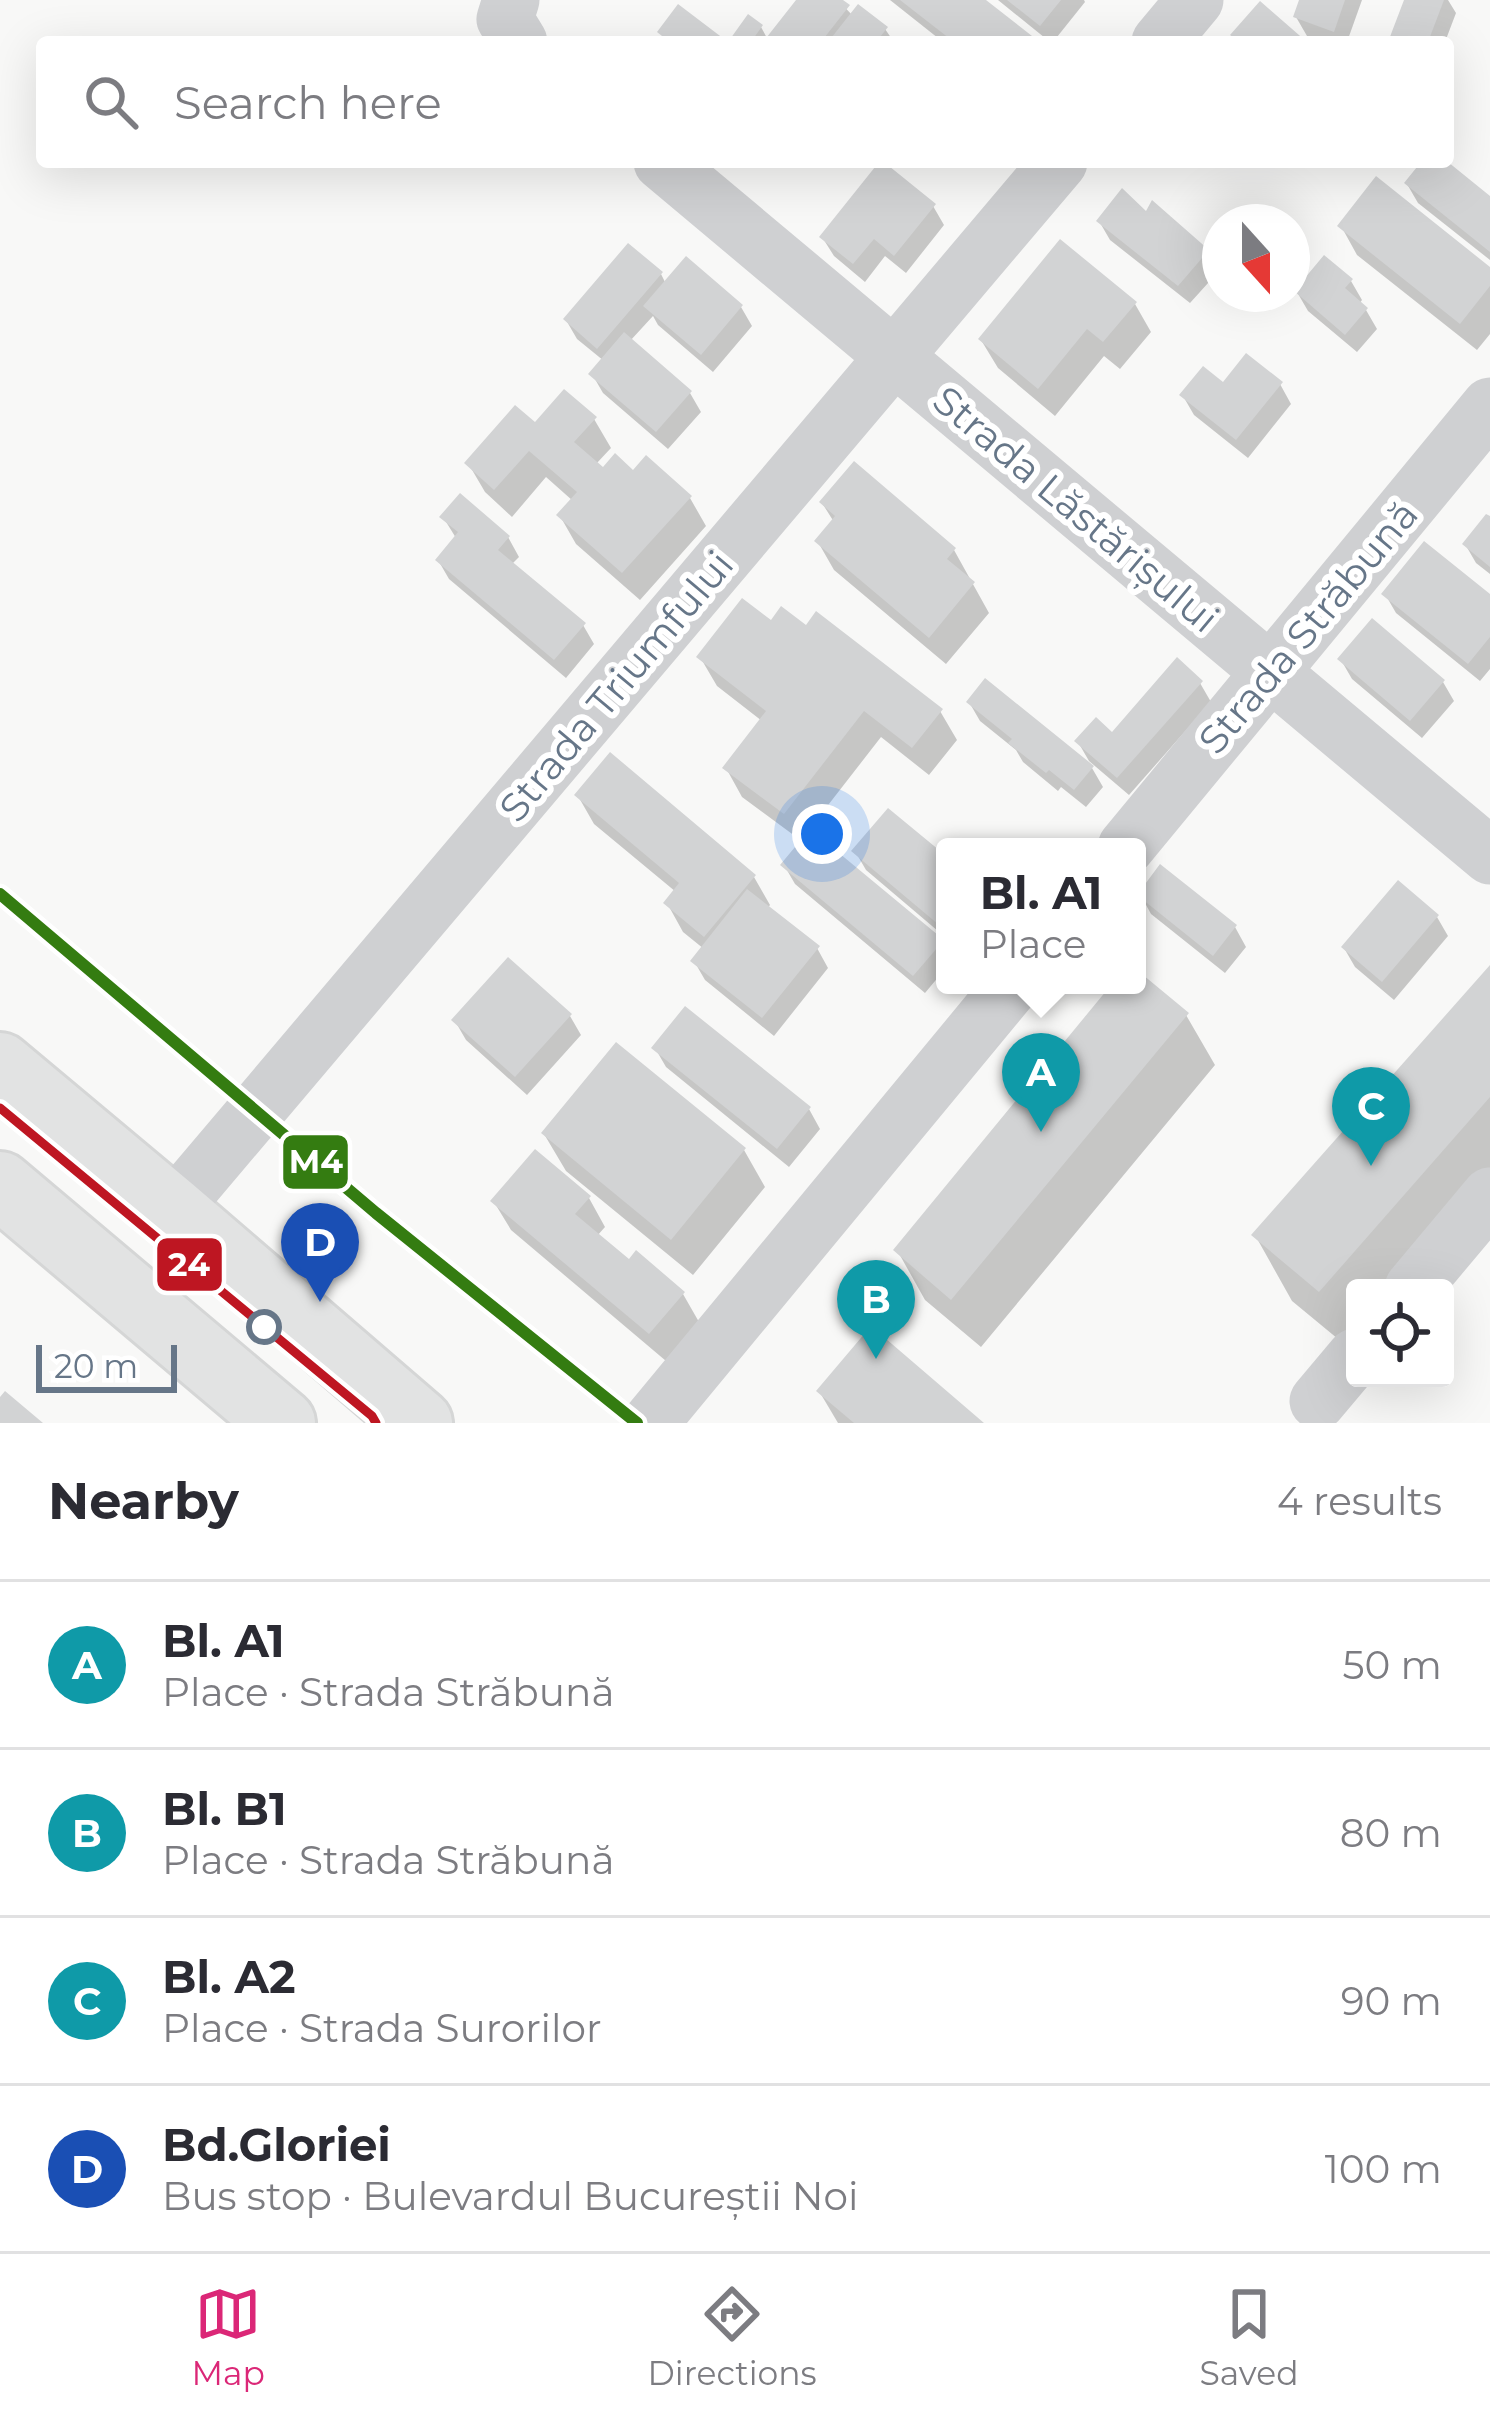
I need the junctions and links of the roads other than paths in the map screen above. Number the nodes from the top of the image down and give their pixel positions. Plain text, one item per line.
1 (1195, 0) edge
2 (1165, 36) edge
3 (669, 168) edge
4 (1054, 168) edge
5 (895, 358) junction
6 (1490, 406) edge
7 (1270, 673) junction
8 (1133, 838) edge
9 (1490, 856) edge
10 (1005, 994) edge
11 (0, 1066) edge
12 (0, 1185) edge
13 (1490, 1196) edge
14 (172, 1210) junction
15 (1421, 1279) edge
16 (1346, 1368) edge
17 (1318, 1401) dead end
18 (282, 1423) edge
19 (418, 1423) edge
20 (650, 1423) edge

1 - 2 street
3 - 5 street, Strada Lăstărișului
4 - 5 street, Strada Triumfului
5 - 7 street, Strada Lăstărișului
5 - 14 street, Strada Triumfului
6 - 7 street, Strada Străbună
7 - 8 street, Strada Străbună
7 - 9 street, Strada Lăstărișului
10 - 20 street
11 - 14 main road
12 - 18 main road
13 - 15 street
14 - 19 main road
16 - 17 street

